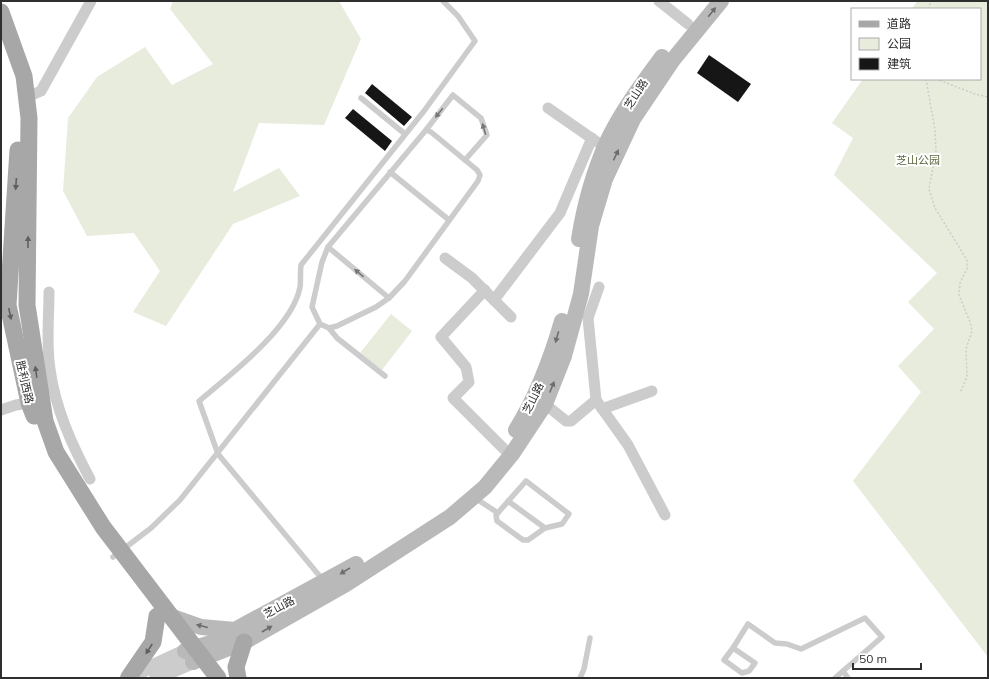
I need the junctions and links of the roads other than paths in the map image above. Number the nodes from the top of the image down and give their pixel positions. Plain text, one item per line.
1 (91, 1) edge
2 (443, 1) edge
3 (659, 1) edge
4 (706, 1) edge
5 (721, 1) edge
6 (1, 12) edge
7 (688, 24) junction
8 (1, 36) edge
9 (27, 97) junction
10 (361, 98) dead end
11 (548, 108) dead end
12 (426, 130) junction
13 (405, 134) junction
14 (592, 138) junction
15 (605, 148) junction
16 (465, 160) junction
17 (390, 172) junction
18 (449, 220) junction
19 (328, 247) junction
20 (445, 258) dead end
21 (599, 287) dead end
22 (485, 290) junction
23 (49, 292) dead end
24 (389, 298) junction
25 (494, 300) junction
26 (511, 317) dead end
27 (320, 324) junction
28 (329, 328) junction
29 (385, 376) dead end
30 (652, 391) dead end
31 (35, 402) junction
32 (545, 404) junction
33 (599, 404) junction
34 (1, 410) edge
35 (62, 416) junction
36 (45, 421) junction
37 (504, 449) junction
38 (218, 454) junction
39 (90, 479) dead end
40 (474, 496) junction
41 (508, 501) junction
42 (498, 513) junction
43 (665, 515) dead end
44 (545, 528) junction
45 (117, 554) junction
46 (325, 582) junction
47 (163, 616) junction
48 (239, 636) junction
49 (590, 638) dead end
50 (733, 648) junction
51 (194, 655) junction
52 (843, 671) junction
53 (128, 677) edge
54 (156, 678) edge
55 (205, 678) edge
56 (218, 678) edge
57 (238, 678) edge
58 (580, 678) edge
59 (835, 678) edge
60 (848, 678) edge

1 - 9 street
2 - 13 lane
3 - 7 street
4 - 7 main road, 芝山路
32 -> 5 main road
6 - 9 main road
7 - 15 main road, 芝山路
8 -> 31 main road, 胜利西路
31 -> 9 main road
10 - 13 lane
11 - 14 street
12 - 16 lane
16 -> 12 lane
12 - 17 lane
13 - 38 lane
14 - 15 street
14 - 25 street
15 -> 37 main road, 芝山路
16 - 18 lane
17 - 18 lane
17 - 19 lane
18 - 24 lane
24 -> 19 lane
19 - 27 lane
20 - 22 street
21 - 33 street
22 - 25 street
22 - 37 street
23 - 35 street
24 - 28 lane
25 - 26 street
27 - 28 lane
27 - 38 lane
28 - 29 lane
30 - 33 street
31 - 34 street
31 - 36 main road
31 - 45 main road, 胜利西路
32 - 33 street
32 - 40 main road
33 - 43 street
35 - 36 street
35 - 39 street
36 - 45 main road
37 -> 46 main road, 芝山路
38 - 45 lane
38 - 46 lane
40 - 42 lane
48 -> 40 main road
41 - 42 lane
41 - 44 lane
41 - 44 lane
42 - 44 lane
45 - 47 main road, 胜利西路
46 - 48 main road, 芝山路
48 -> 47 main road
47 - 51 main road, 胜利西路
47 -> 53 main road
48 - 51 main road
48 - 57 main road
49 - 58 lane
50 - 50 lane
50 - 52 lane
51 - 53 street
51 - 54 street
51 - 55 main road, 胜利西路
51 - 56 main road
52 - 59 lane
52 - 60 lane

